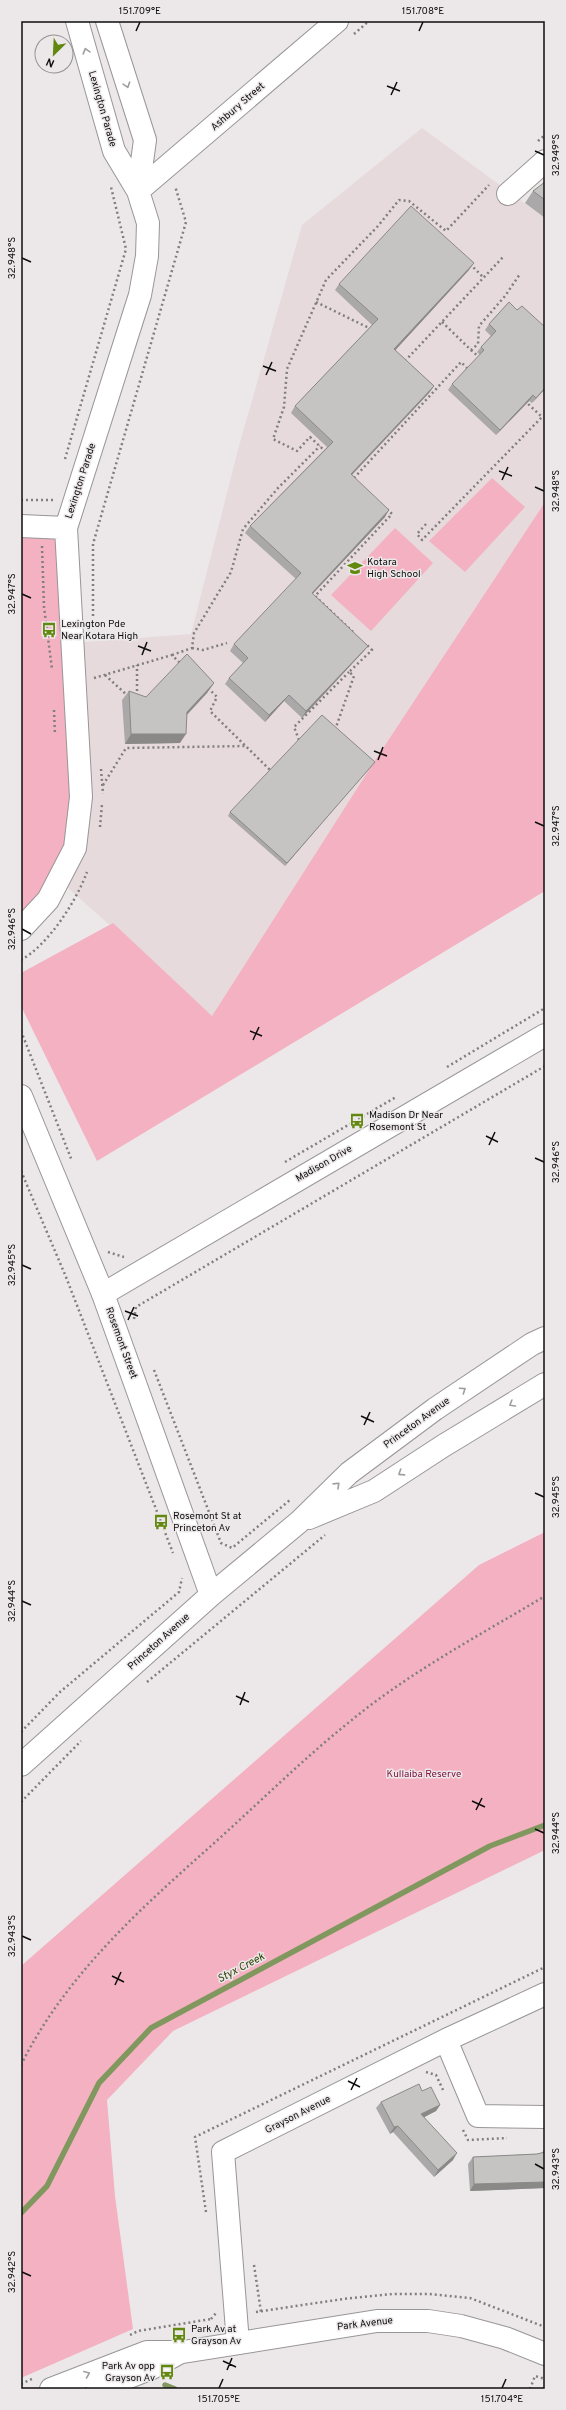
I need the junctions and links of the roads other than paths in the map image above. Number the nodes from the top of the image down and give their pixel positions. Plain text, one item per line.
1 (77, 21) edge
2 (107, 21) edge
3 (344, 29) edge
4 (545, 161) edge
5 (501, 187) road end
6 (138, 191) junction
7 (21, 526) edge
8 (66, 528) junction
9 (21, 929) edge
10 (545, 1035) edge
11 (21, 1096) edge
12 (103, 1294) junction
13 (545, 1338) edge
14 (545, 1384) edge
15 (299, 1522) junction
16 (211, 1595) junction
17 (21, 1765) edge
18 (545, 1994) edge
19 (446, 2040) junction
20 (545, 2117) edge
21 (238, 2343) junction
22 (183, 2352) junction
23 (545, 2354) edge
24 (51, 2389) edge
25 (98, 2389) edge

6 -> 1 street, Lexington Parade
2 -> 6 street, Lexington Parade
3 - 6 street, Ashbury Street
4 - 5 street
6 - 8 street, Lexington Parade
7 - 8 street
8 - 9 street, Lexington Parade
10 - 12 street, Madison Drive
11 - 12 street, Rosemont Street
12 - 16 street, Rosemont Street
15 -> 13 street, Princeton Avenue
14 -> 15 street, Princeton Avenue
15 - 16 street, Princeton Avenue
16 - 17 street, Princeton Avenue
18 - 19 street, Grayson Avenue
19 - 20 street
19 - 21 street, Grayson Avenue
21 - 22 street, Park Avenue
21 - 23 street, Park Avenue
24 -> 22 street, Park Avenue
22 - 25 street, Park Avenue

